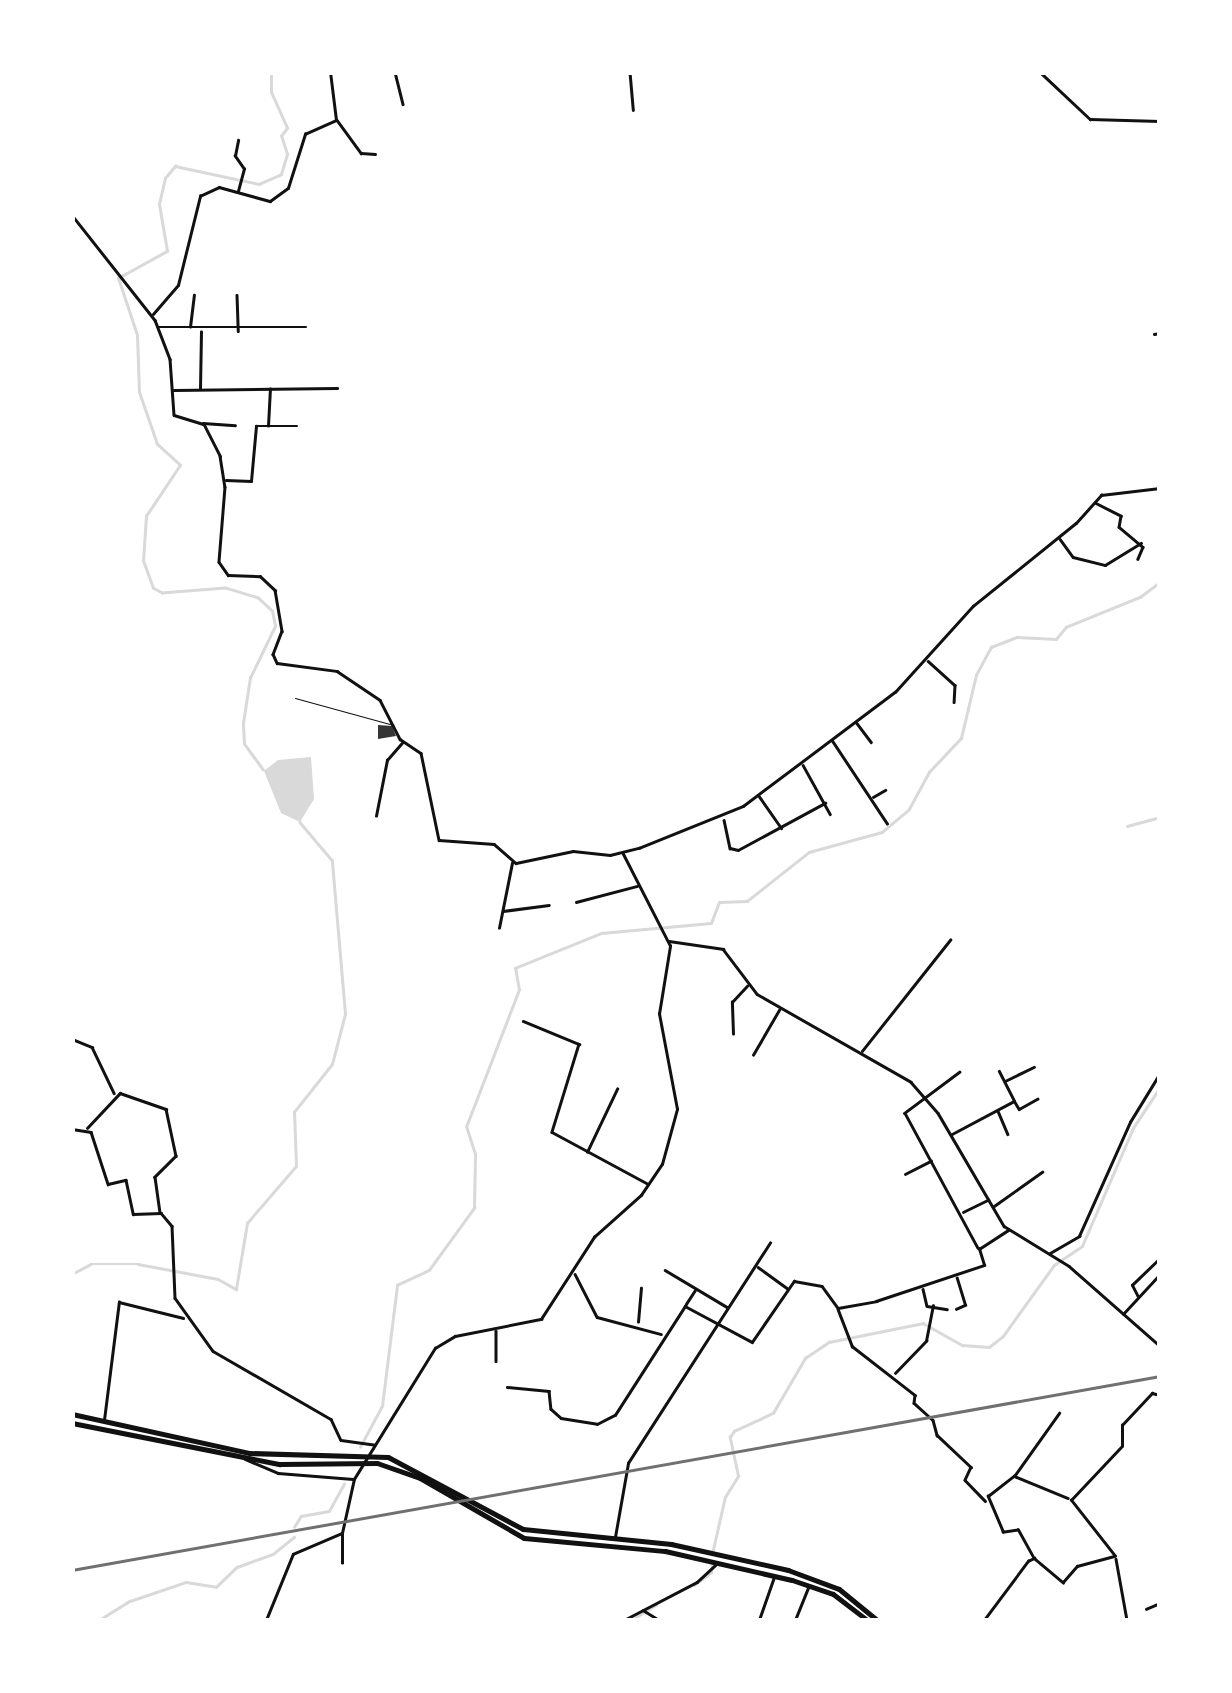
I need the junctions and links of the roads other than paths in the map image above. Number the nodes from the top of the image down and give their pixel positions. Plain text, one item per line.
1 (330, 72) edge
2 (395, 72) edge
3 (630, 72) edge
4 (970, 72) edge
5 (1039, 72) edge
6 (403, 104) dead end
7 (633, 110) dead end
8 (336, 120) junction
9 (1160, 121) edge
10 (238, 140) dead end
11 (375, 154) dead end
12 (237, 192) junction
13 (72, 215) edge
14 (194, 294) dead end
15 (237, 295) dead end
16 (152, 315) junction
17 (306, 327) dead end
18 (158, 328) junction
19 (190, 328) junction
20 (202, 330) junction
21 (238, 332) junction
22 (270, 388) junction
23 (337, 388) dead end
24 (173, 390) junction
25 (200, 390) junction
26 (202, 423) junction
27 (236, 426) dead end
28 (268, 426) junction
29 (297, 426) dead end
30 (224, 480) junction
31 (1160, 488) edge
32 (1094, 502) junction
33 (1059, 538) junction
34 (1141, 543) junction
35 (1138, 559) dead end
36 (926, 659) junction
37 (295, 698) dead end
38 (954, 702) dead end
39 (856, 720) junction
40 (393, 725) junction
41 (832, 739) junction
42 (404, 742) junction
43 (871, 742) dead end
44 (802, 764) junction
45 (885, 790) dead end
46 (759, 796) junction
47 (871, 798) junction
48 (825, 803) junction
49 (830, 814) dead end
50 (376, 816) dead end
51 (724, 816) junction
52 (886, 824) dead end
53 (782, 830) junction
54 (623, 852) junction
55 (512, 861) junction
56 (638, 886) junction
57 (576, 902) dead end
58 (550, 905) dead end
59 (503, 910) junction
60 (499, 928) dead end
61 (950, 940) dead end
62 (668, 941) junction
63 (749, 986) junction
64 (780, 1009) junction
65 (524, 1020) dead end
66 (733, 1034) dead end
67 (72, 1039) edge
68 (862, 1052) junction
69 (753, 1055) dead end
70 (1034, 1067) dead end
71 (960, 1072) dead end
72 (998, 1072) dead end
73 (1160, 1073) edge
74 (1004, 1082) junction
75 (616, 1090) dead end
76 (114, 1095) junction
77 (927, 1098) junction
78 (1037, 1100) dead end
79 (1014, 1101) junction
80 (997, 1109) junction
81 (86, 1128) junction
82 (72, 1129) edge
83 (1008, 1134) dead end
84 (950, 1135) junction
85 (586, 1154) junction
86 (932, 1161) junction
87 (1042, 1172) dead end
88 (905, 1174) dead end
89 (650, 1184) junction
90 (989, 1199) junction
91 (993, 1207) junction
92 (161, 1213) junction
93 (962, 1213) junction
94 (1008, 1230) junction
95 (770, 1243) dead end
96 (979, 1249) junction
97 (1048, 1253) junction
98 (1160, 1258) edge
99 (756, 1265) junction
100 (664, 1270) dead end
101 (574, 1273) junction
102 (1160, 1274) edge
103 (957, 1277) junction
104 (923, 1286) junction
105 (641, 1288) dead end
106 (696, 1288) junction
107 (789, 1290) junction
108 (1138, 1297) junction
109 (686, 1306) junction
110 (933, 1306) junction
111 (728, 1308) junction
112 (838, 1308) junction
113 (947, 1309) dead end
114 (956, 1310) dead end
115 (1122, 1315) junction
116 (186, 1319) junction
117 (638, 1323) junction
118 (716, 1324) junction
119 (496, 1329) junction
120 (663, 1334) junction
121 (1159, 1345) edge
122 (496, 1361) dead end
123 (894, 1374) junction
124 (506, 1387) dead end
125 (1160, 1395) edge
126 (1059, 1413) dead end
127 (72, 1414) edge
128 (104, 1422) junction
129 (72, 1423) edge
130 (375, 1445) junction
131 (378, 1459) junction
132 (245, 1460) junction
133 (1014, 1476) junction
134 (354, 1479) junction
135 (1070, 1500) junction
136 (986, 1501) junction
137 (342, 1532) junction
138 (614, 1537) junction
139 (1115, 1556) junction
140 (1034, 1558) junction
141 (342, 1563) dead end
142 (716, 1564) junction
143 (774, 1576) junction
144 (809, 1585) junction
145 (1160, 1603) edge
146 (642, 1609) junction
147 (1146, 1609) dead end
148 (266, 1620) edge
149 (624, 1620) edge
150 (660, 1620) edge
151 (758, 1620) edge
152 (796, 1620) edge
153 (867, 1620) edge
154 (877, 1620) edge
155 (984, 1620) edge
156 (1127, 1620) edge

1 - 8 street
2 - 6 street
3 - 7 street
4 - 5 street
5 - 9 street
8 - 11 street
8 - 12 street
10 - 12 street
12 - 16 street
13 - 16 street
14 - 19 street
15 - 21 street
16 - 18 street
17 - 21 street
18 - 19 street
18 - 24 street
19 - 20 street
20 - 21 street
20 - 25 street
22 - 23 street
22 - 25 street
22 - 28 street
24 - 25 street
24 - 26 street
26 - 27 street
26 - 30 street
28 - 29 street
28 - 30 street
30 - 40 street
31 - 32 street
32 - 33 street
32 - 34 street
33 - 34 street
33 - 36 street
34 - 35 street
36 - 38 street
36 - 39 street
37 - 40 lane
39 - 41 street
39 - 43 street
40 - 42 street
41 - 44 street
41 - 47 street
42 - 50 street
42 - 55 street
44 - 46 street
44 - 48 street
45 - 47 street
46 - 51 street
46 - 53 street
47 - 52 street
48 - 49 street
48 - 53 street
51 - 53 street
51 - 54 street
54 - 55 street
54 - 56 street
55 - 59 street
56 - 57 street
56 - 62 street
58 - 59 street
59 - 60 street
61 - 68 street
62 - 63 street
62 - 89 street
63 - 64 street
63 - 66 street
64 - 68 street
64 - 69 street
65 - 85 street
67 - 76 street
68 - 77 street
70 - 74 street
71 - 77 street
72 - 74 street
73 - 97 street
74 - 79 street
75 - 85 street
76 - 81 street
76 - 92 street
77 - 84 street
77 - 86 street
78 - 79 street
79 - 80 street
80 - 83 street
80 - 84 street
81 - 82 street
81 - 92 street
84 - 90 street
85 - 89 street
86 - 88 street
86 - 93 street
87 - 91 street
89 - 101 street
90 - 91 street
90 - 93 street
91 - 94 street
92 - 116 street
93 - 96 street
94 - 96 street
94 - 97 street
95 - 99 street
96 - 103 street
97 - 115 street
98 - 108 street
99 - 107 street
99 - 111 street
100 - 106 street
101 - 117 street
101 - 119 street
102 - 108 street
103 - 104 street
103 - 114 street
104 - 110 street
104 - 112 street
105 - 117 street
106 - 109 street
106 - 111 street
107 - 112 street
107 - 118 street
108 - 115 street
109 - 118 street
109 - 120 street
110 - 113 street
110 - 123 street
111 - 118 street
112 - 123 street
115 - 121 street
116 - 128 street
116 - 130 street
117 - 120 street
118 - 138 street
119 - 122 street
119 - 130 street
120 - 124 street
123 - 136 street
125 - 135 street
126 - 133 street
127 - 128 main road
128 - 131 main road
129 - 132 main road
130 - 134 street
131 - 132 main road
131 - 138 main road
131 - 142 main road
132 - 134 street
133 - 135 street
133 - 136 street
134 - 137 street
135 - 139 street
136 - 140 street
137 - 141 street
137 - 148 street
138 - 154 main road
139 - 140 street
139 - 156 street
140 - 155 street
142 - 143 main road
142 - 146 street
143 - 144 main road
143 - 151 street
144 - 152 street
144 - 153 main road
145 - 147 street
146 - 149 street
146 - 150 street

